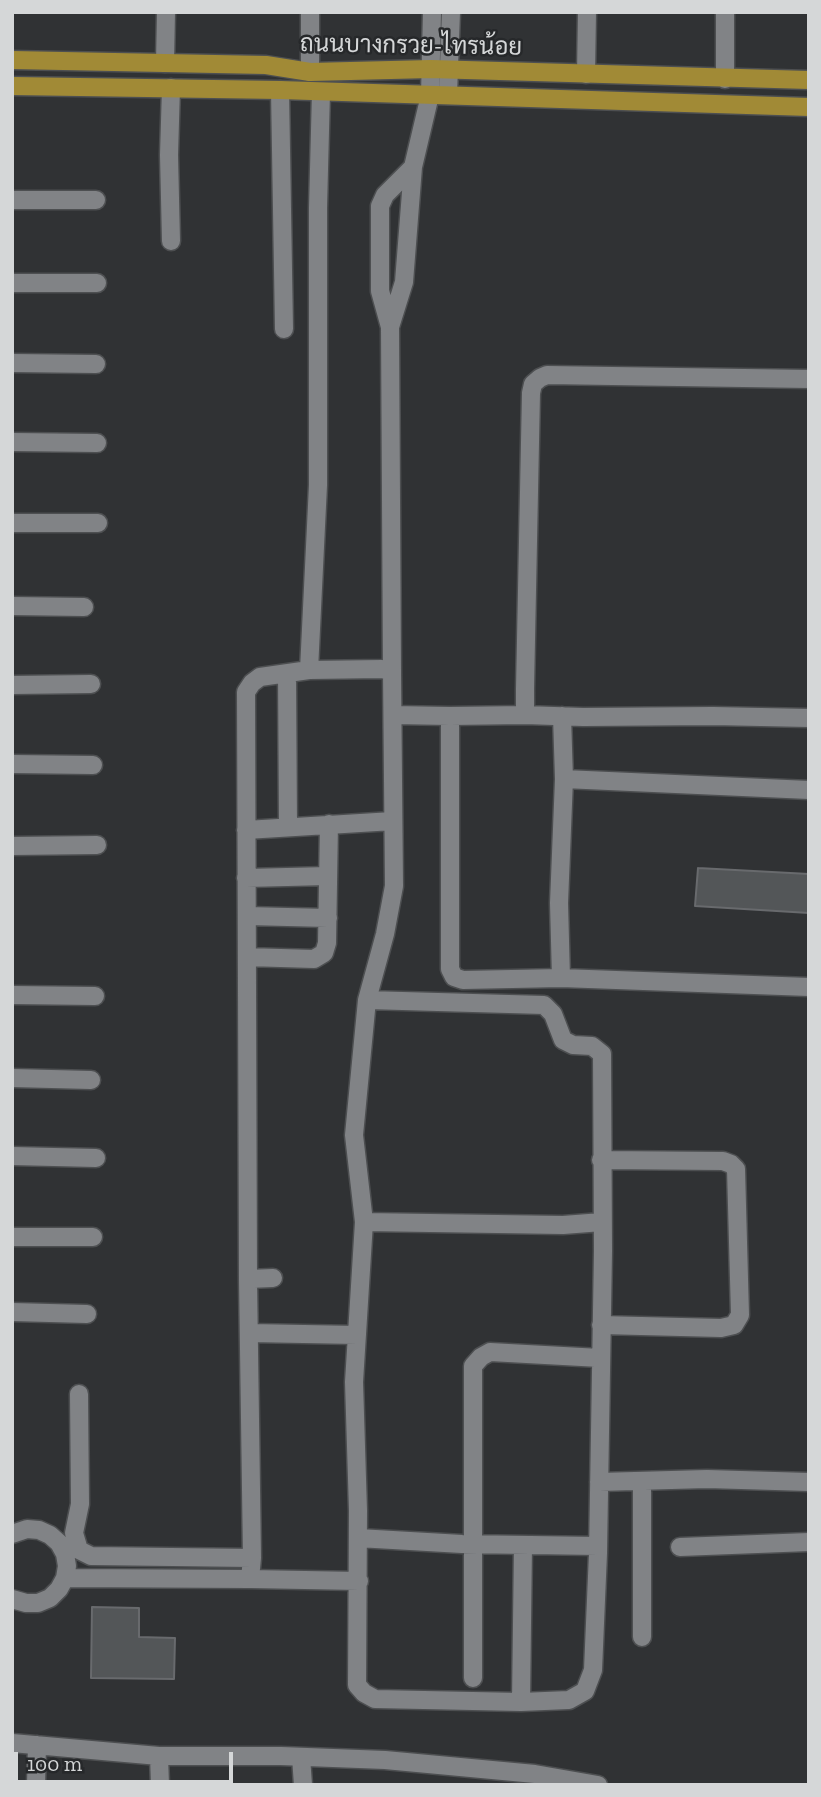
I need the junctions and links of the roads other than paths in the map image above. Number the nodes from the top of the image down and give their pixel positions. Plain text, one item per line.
1 (166, 12) edge
2 (310, 12) edge
3 (432, 12) edge
4 (451, 12) edge
5 (587, 12) edge
6 (725, 12) edge
7 (12, 60) edge
8 (165, 63) junction
9 (431, 69) junction
10 (450, 70) junction
11 (310, 72) junction
12 (586, 74) junction
13 (725, 79) junction
14 (809, 80) edge
15 (12, 86) edge
16 (171, 88) junction
17 (280, 90) junction
18 (321, 92) junction
19 (439, 95) junction
20 (809, 107) edge
21 (413, 167) junction
22 (12, 200) edge
23 (96, 200) dead end
24 (171, 241) dead end
25 (12, 283) edge
26 (97, 283) dead end
27 (390, 327) junction
28 (284, 329) dead end
29 (12, 363) edge
30 (96, 364) dead end
31 (809, 379) edge
32 (12, 442) edge
33 (97, 443) dead end
34 (12, 523) edge
35 (97, 523) dead end
36 (12, 606) edge
37 (84, 607) dead end
38 (309, 670) junction
39 (393, 672) junction
40 (286, 673) junction
41 (91, 684) dead end
42 (12, 685) edge
43 (393, 715) junction
44 (525, 715) junction
45 (450, 716) junction
46 (562, 716) junction
47 (809, 718) edge
48 (12, 764) edge
49 (93, 765) dead end
50 (564, 779) junction
51 (809, 790) edge
52 (393, 821) junction
53 (329, 824) junction
54 (288, 827) junction
55 (246, 830) junction
56 (97, 845) dead end
57 (12, 846) edge
58 (328, 876) junction
59 (246, 878) junction
60 (247, 916) junction
61 (328, 918) junction
62 (247, 957) junction
63 (561, 978) junction
64 (809, 986) edge
65 (12, 995) edge
66 (95, 996) dead end
67 (367, 1000) junction
68 (12, 1078) edge
69 (92, 1080) dead end
70 (12, 1156) edge
71 (96, 1158) dead end
72 (601, 1160) junction
73 (364, 1222) junction
74 (602, 1222) junction
75 (12, 1237) edge
76 (93, 1237) dead end
77 (248, 1279) junction
78 (273, 1279) dead end
79 (12, 1312) edge
80 (87, 1314) dead end
81 (601, 1325) junction
82 (250, 1333) junction
83 (357, 1335) junction
84 (600, 1358) junction
85 (79, 1394) dead end
86 (642, 1481) junction
87 (599, 1482) junction
88 (809, 1482) edge
89 (12, 1534) edge
90 (358, 1538) junction
91 (809, 1542) edge
92 (473, 1544) junction
93 (523, 1545) junction
94 (598, 1546) junction
95 (680, 1547) dead end
96 (253, 1558) junction
97 (65, 1578) junction
98 (250, 1579) junction
99 (359, 1581) junction
100 (12, 1599) edge
101 (642, 1637) dead end
102 (473, 1678) dead end
103 (521, 1702) junction
104 (12, 1743) edge
105 (37, 1745) junction
106 (159, 1756) junction
107 (301, 1757) junction
108 (535, 1779) edge
109 (36, 1785) edge
110 (160, 1785) edge
111 (303, 1785) edge
112 (598, 1785) edge

1 - 8 street
2 - 11 street
3 - 9 street
4 - 10 street
5 - 12 street
6 - 13 street
7 - 8 main road, ถนนบางกรวย-ไทรน้อย
8 - 11 main road, ถนนบางกรวย-ไทรน้อย
9 - 10 main road, ถนนบางกรวย-ไทรน้อย
9 - 11 main road, ถนนบางกรวย-ไทรน้อย
9 - 19 street
10 - 12 main road, ถนนบางกรวย-ไทรน้อย
10 - 19 street
12 - 13 main road, ถนนบางกรวย-ไทรน้อย
13 - 14 main road, ถนนบางกรวย-ไทรน้อย
15 - 16 main road, ถนนบางกรวย-ไทรน้อย
16 - 17 main road, ถนนบางกรวย-ไทรน้อย
16 - 24 street
17 - 18 main road, ถนนบางกรวย-ไทรน้อย
17 - 28 street
18 - 19 main road, ถนนบางกรวย-ไทรน้อย
18 - 38 street
19 - 20 main road, ถนนบางกรวย-ไทรน้อย
19 - 21 street
21 - 27 street
21 - 27 street
22 - 23 street
25 - 26 street
27 - 39 street
29 - 30 street
31 - 44 street
32 - 33 street
34 - 35 street
36 - 37 street
38 - 39 street
38 - 40 street
39 - 43 street
40 - 54 street
40 - 55 street
41 - 42 street
43 - 45 street
43 - 52 street
44 - 45 street
44 - 46 street
45 - 63 street
46 - 47 street
46 - 50 street
48 - 49 street
50 - 51 street
50 - 63 street
52 - 53 street
52 - 67 street
53 - 54 street
53 - 58 street
54 - 55 street
55 - 59 street
56 - 57 street
58 - 59 street
58 - 61 street
59 - 60 street
60 - 61 street
60 - 62 street
61 - 62 street
62 - 77 street
63 - 64 street
65 - 66 street
67 - 72 street
67 - 73 street
68 - 69 street
70 - 71 street
72 - 74 street
72 - 81 street
73 - 74 street
73 - 83 street
74 - 81 street
75 - 76 street
77 - 78 street
77 - 82 street
79 - 80 street
81 - 84 street
82 - 83 street
82 - 96 street
83 - 90 street
84 - 87 street
84 - 92 street
85 - 96 street
86 - 87 street
86 - 88 street
86 - 101 street
87 - 94 street
89 - 97 street
90 - 92 street
90 - 99 street
91 - 95 street
92 - 93 street
92 - 102 street
93 - 94 street
93 - 103 street
94 - 103 street
96 - 98 street
97 - 98 street
97 - 100 street
98 - 99 street
99 - 103 street
104 - 105 street
105 - 106 street
105 - 109 street
106 - 107 street
106 - 110 street
107 - 108 street
107 - 111 street
108 - 112 street

